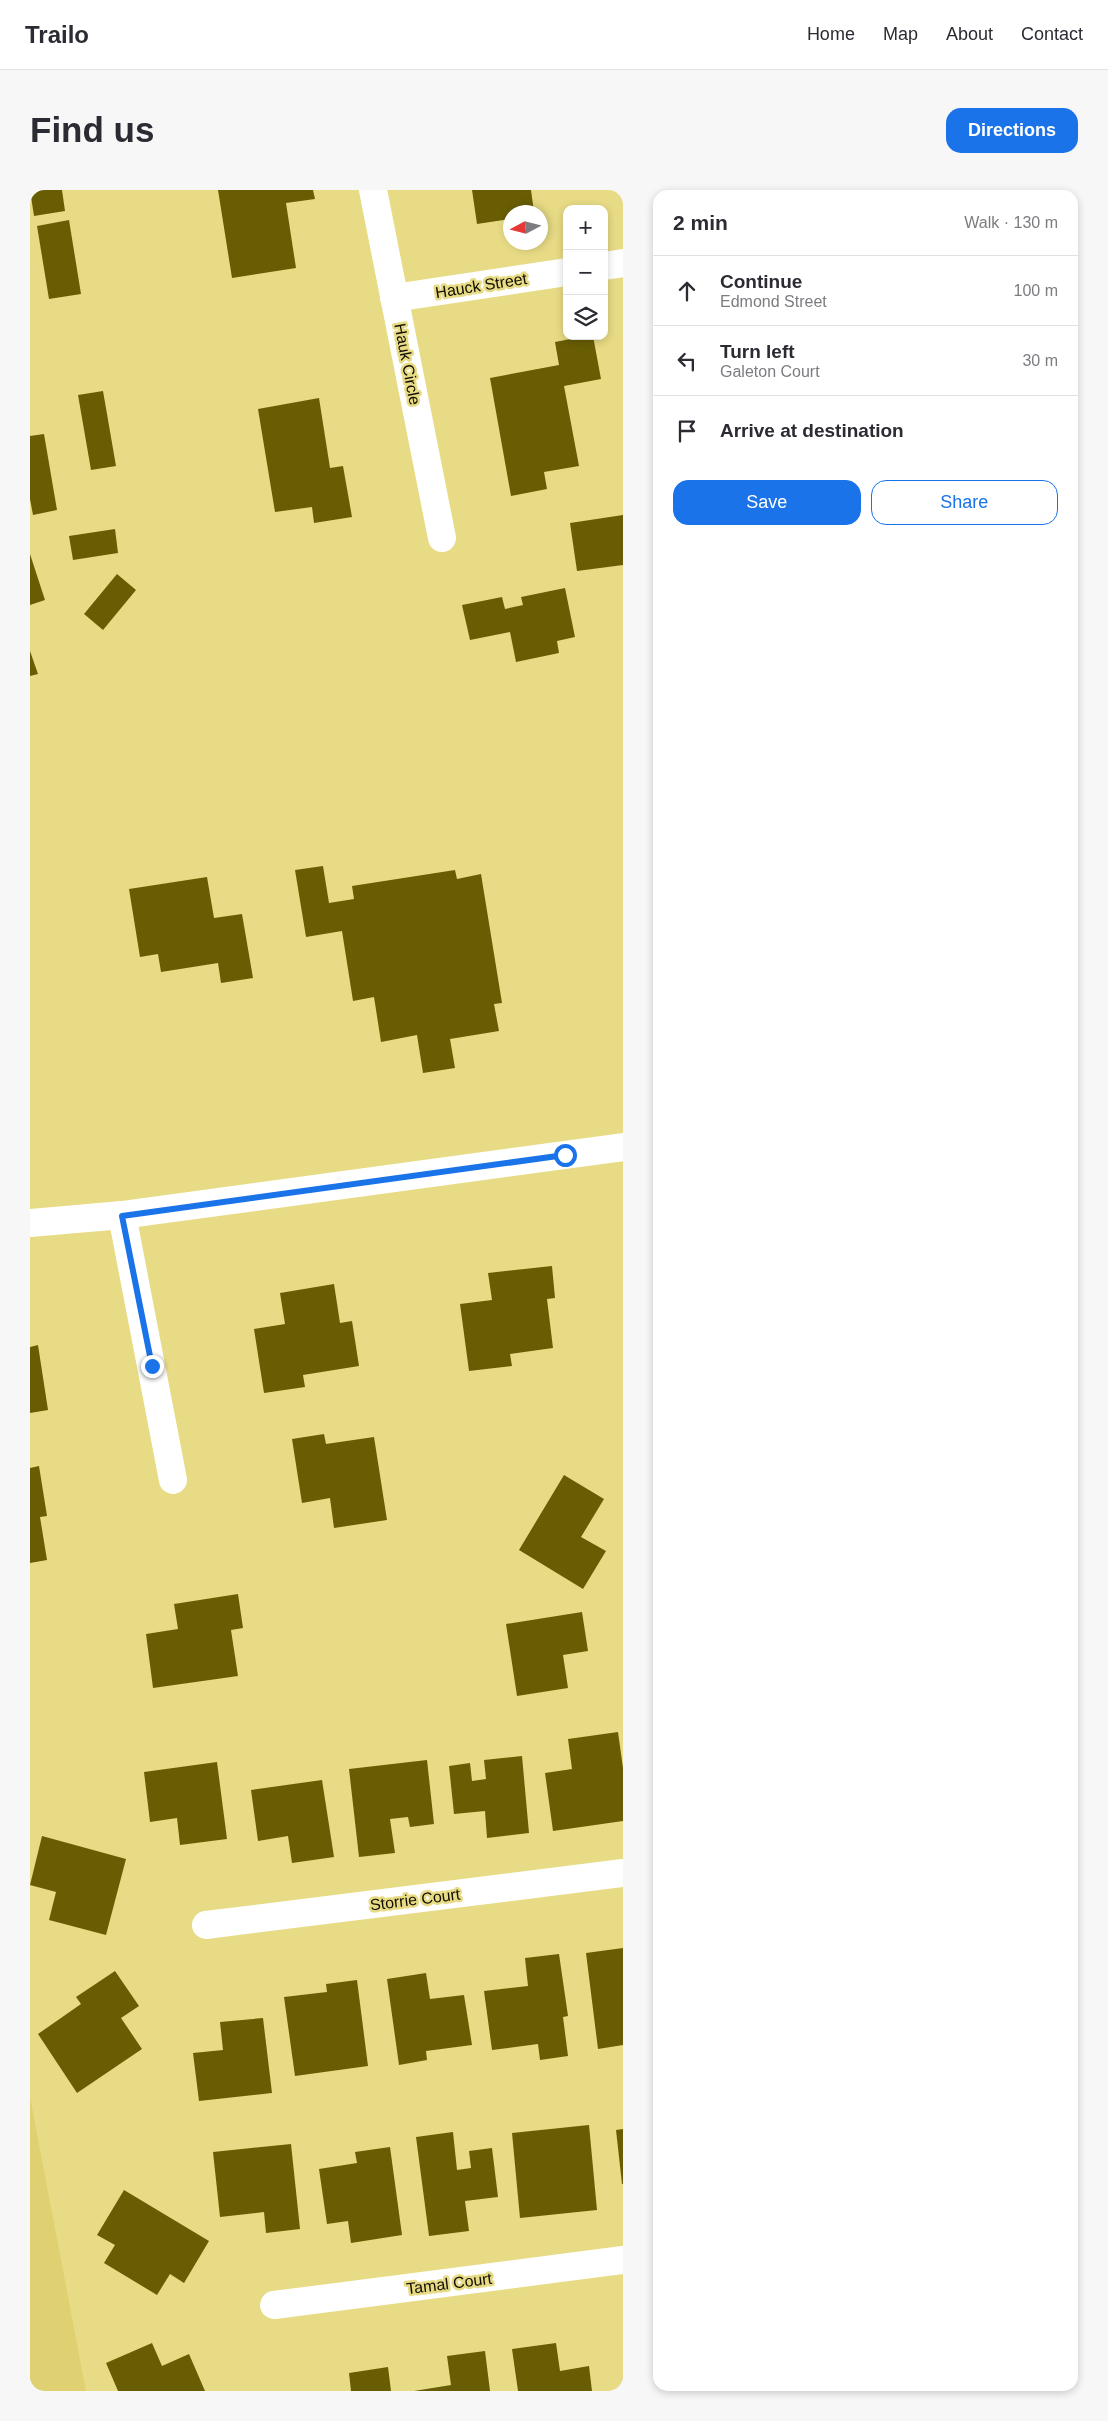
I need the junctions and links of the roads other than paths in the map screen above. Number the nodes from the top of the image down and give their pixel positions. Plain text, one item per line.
1 (373, 190) edge
2 (623, 263) edge
3 (608, 265) edge
4 (563, 273) edge
5 (394, 298) junction
6 (442, 538) dead end
7 (623, 1147) edge
8 (122, 1216) junction
9 (30, 1223) edge
10 (174, 1480) dead end
11 (623, 1873) edge
12 (206, 1925) dead end
13 (623, 2260) edge
14 (274, 2305) dead end

1 - 5 street, Hauk Circle
2 - 3 street
4 - 5 street, Hauck Street
5 - 6 street, Hauk Circle
7 - 8 street
8 - 9 street
8 - 10 street
11 - 12 street, Storrie Court
13 - 14 street, Tamal Court

